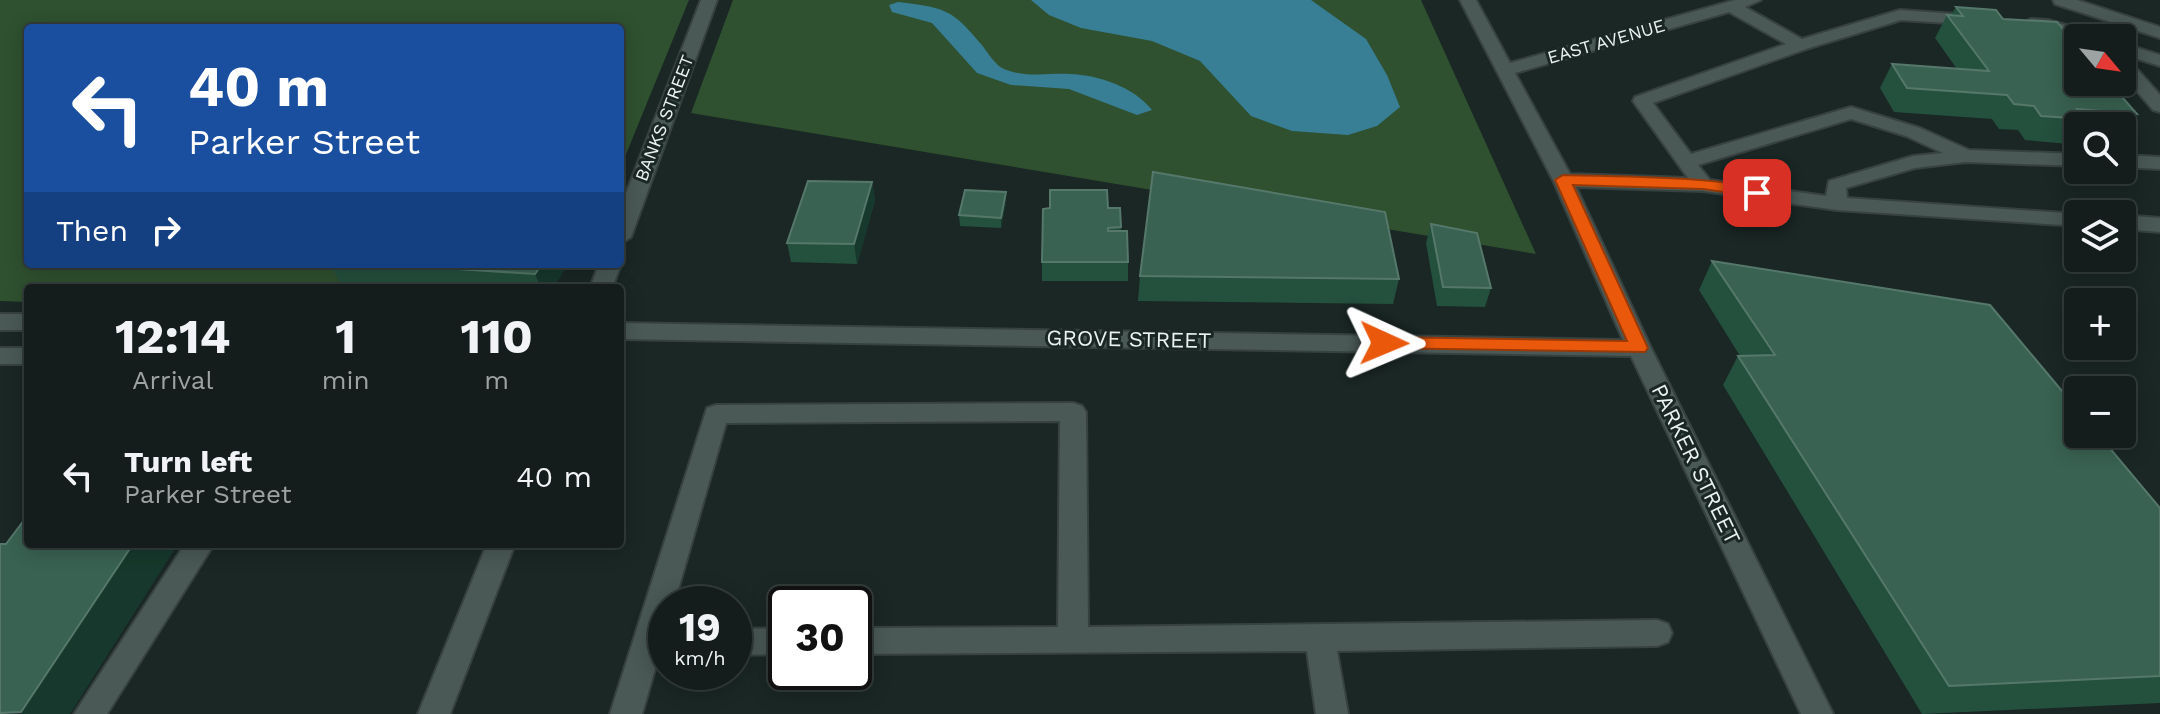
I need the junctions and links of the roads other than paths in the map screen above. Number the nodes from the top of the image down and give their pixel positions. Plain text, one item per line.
1 (709, 0) edge
2 (1468, 0) edge
3 (1753, 0) edge
4 (2061, 0) edge
5 (1730, 6) junction
6 (1989, 21) edge
7 (2019, 23) edge
8 (2064, 30) edge
9 (2160, 33) edge
10 (1800, 45) junction
11 (2136, 53) edge
12 (2160, 61) edge
13 (1505, 70) junction
14 (2136, 79) edge
15 (2160, 106) edge
16 (1966, 156) junction
17 (2064, 160) edge
18 (1686, 162) junction
19 (2136, 162) edge
20 (2160, 163) edge
21 (1563, 180) junction
22 (1703, 185) junction
23 (1837, 204) junction
24 (2064, 219) edge
25 (2136, 223) edge
26 (2160, 225) edge
27 (624, 226) edge
28 (624, 331) edge
29 (1639, 348) junction
30 (0, 356) edge
31 (24, 356) edge
32 (197, 548) edge
33 (499, 548) edge
34 (671, 586) edge
35 (1657, 633) dead end
36 (1320, 638) junction
37 (1073, 639) junction
38 (872, 641) edge
39 (648, 663) edge
40 (90, 714) edge
41 (434, 714) edge
42 (626, 714) edge
43 (1332, 714) edge
44 (1817, 714) edge

1 - 27 street, BANKS STREET
2 - 13 street, PARKER STREET
3 - 5 street, EAST AVENUE
4 - 9 street
5 - 10 street
5 - 13 street, EAST AVENUE
6 - 10 street
7 - 8 street
10 - 18 street
11 - 12 street
13 - 21 street, PARKER STREET
14 - 15 street
16 - 17 street
16 - 18 street
16 - 23 street
18 - 22 street
19 - 20 street
21 - 22 street
21 - 29 street, PARKER STREET
22 - 23 street
23 - 24 street
25 - 26 street
28 - 29 street, GROVE STREET
29 - 44 street, PARKER STREET
30 - 31 street
32 - 40 street
33 - 41 street
34 - 37 street
35 - 36 street
36 - 37 street
36 - 43 street
37 - 38 street
39 - 42 street

